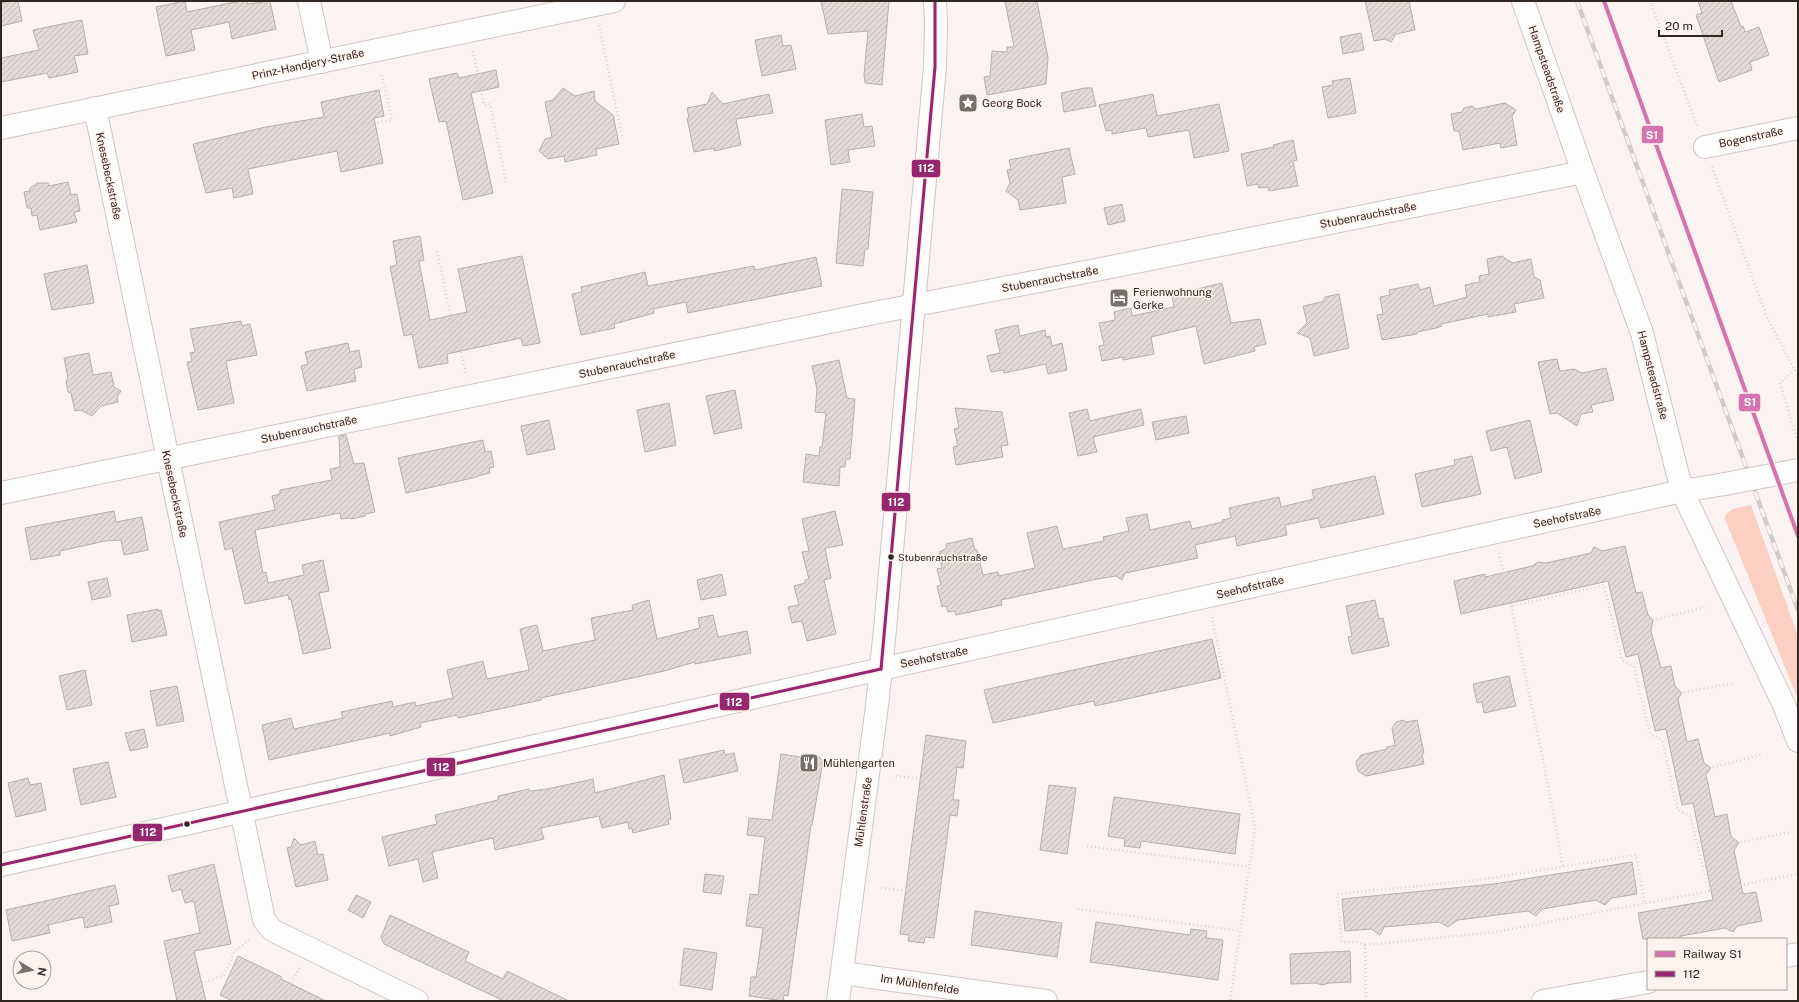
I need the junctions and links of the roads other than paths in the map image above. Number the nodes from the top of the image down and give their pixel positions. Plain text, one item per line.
1 (309, 1) edge
2 (614, 1) edge
3 (935, 1) edge
4 (1523, 1) edge
5 (322, 62) junction
6 (95, 108) junction
7 (1, 128) edge
8 (1798, 128) edge
9 (1705, 147) road end
10 (1583, 172) junction
11 (913, 305) junction
12 (167, 458) junction
13 (1798, 470) edge
14 (1682, 491) junction
15 (1, 493) edge
16 (881, 669) junction
17 (1798, 741) edge
18 (241, 811) junction
19 (1, 865) edge
20 (1798, 954) edge
21 (1787, 956) edge
22 (842, 972) junction
23 (1647, 982) edge
24 (417, 1001) edge
25 (838, 1001) edge
26 (1046, 1001) edge
27 (1543, 1001) edge

1 - 5 street
2 - 5 street, Prinz-Handjery-Straße
3 - 11 street, Mühlenstraße
4 - 10 street, Hampsteadstraße
5 - 6 street, Prinz-Handjery-Straße
6 - 7 street, Prinz-Handjery-Straße
6 - 12 street, Knesebeckstraße
8 - 9 street, Bogenstraße
10 - 11 street, Stubenrauchstraße
10 - 14 street, Hampsteadstraße
11 - 12 street, Stubenrauchstraße
11 - 16 street, Mühlenstraße
12 - 15 street, Stubenrauchstraße
12 - 18 street, Knesebeckstraße
13 - 14 street, Seehofstraße, bridge
14 - 16 street, Seehofstraße
14 - 17 street, Hampsteadstraße
16 - 18 street, Seehofstraße
16 - 22 street, Mühlenstraße
18 - 19 street, Seehofstraße
18 - 24 street, Knesebeckstraße
20 - 21 street
22 - 25 street, Mühlenstraße
22 - 26 street, Im Mühlenfelde
23 - 27 street

